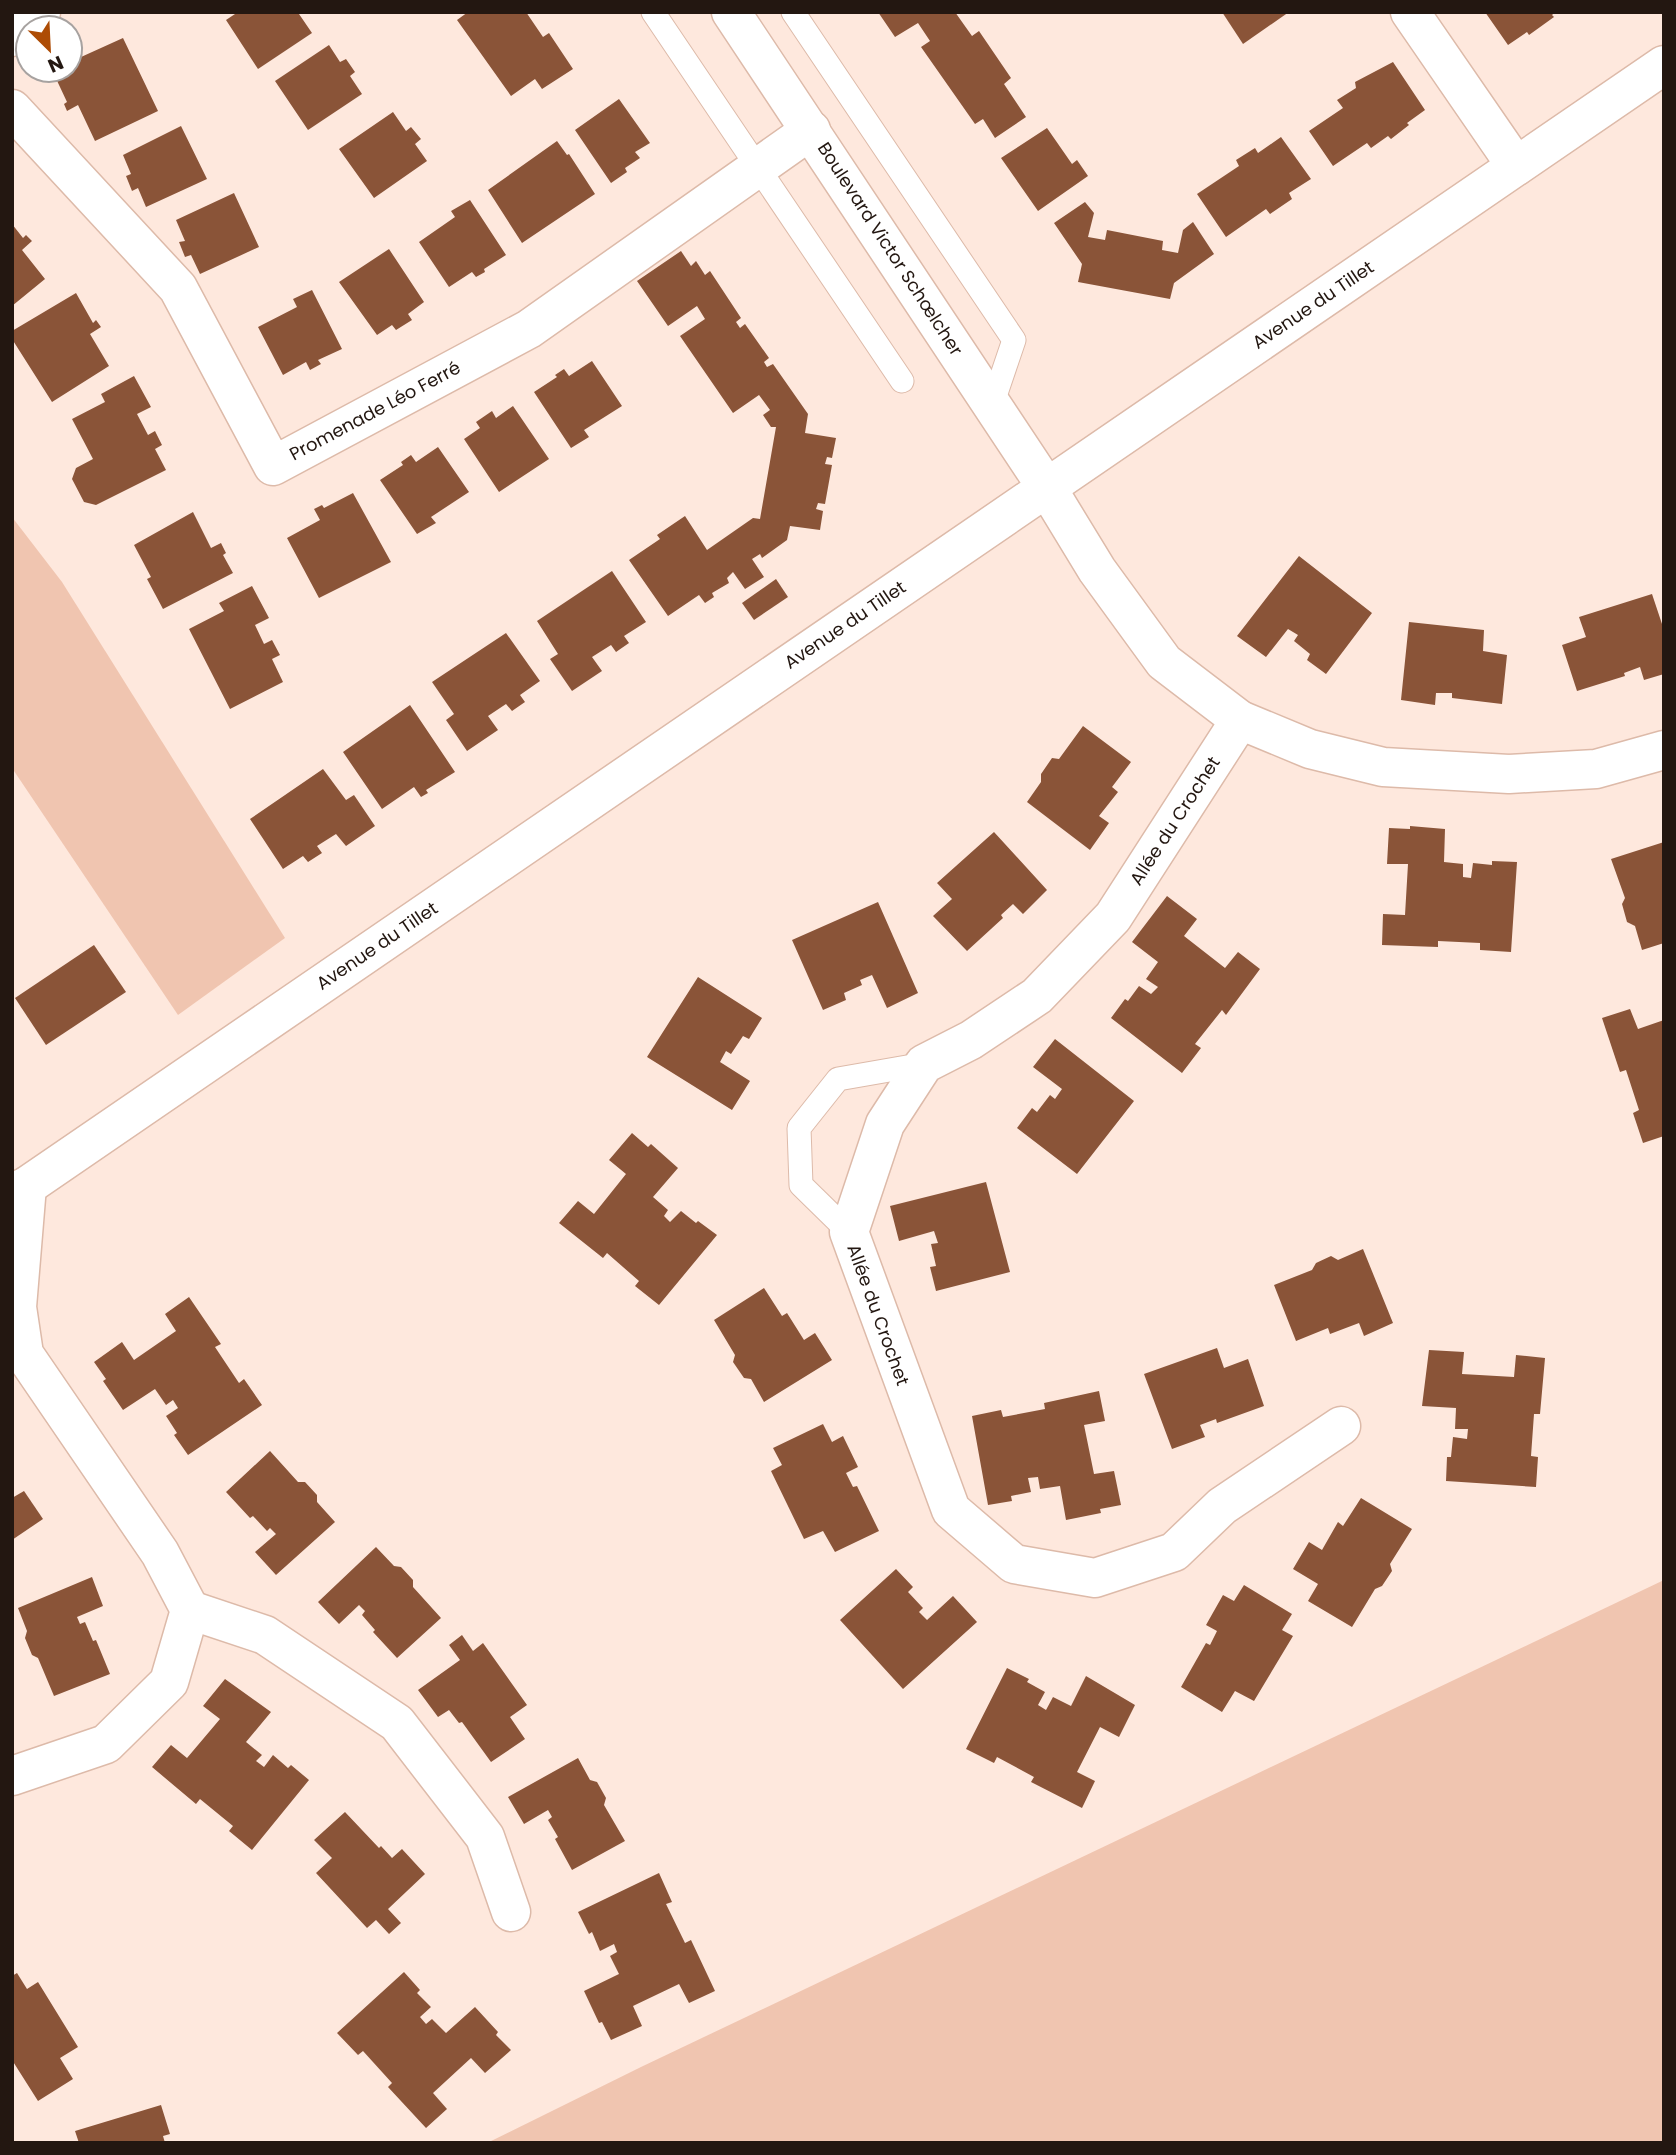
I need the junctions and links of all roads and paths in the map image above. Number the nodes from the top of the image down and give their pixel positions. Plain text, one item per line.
1 (41, 12) edge
2 (653, 12) edge
3 (731, 12) edge
4 (793, 12) edge
5 (1410, 12) edge
6 (12, 37) edge
7 (1664, 65) edge
8 (12, 109) edge
9 (811, 130) junction
10 (1516, 166) junction
11 (758, 167) junction
12 (902, 381) dead end
13 (992, 405) junction
14 (1047, 488) junction
15 (1240, 720) junction
16 (1664, 750) edge
17 (924, 1064) junction
18 (20, 1190) edge
19 (849, 1233) junction
20 (1341, 1426) dead end
21 (190, 1610) junction
22 (12, 1776) edge
23 (511, 1912) dead end

1 - 6 street
2 - 11 lane
3 - 9 street, Boulevard Victor Schœlcher
4 - 13 lane
5 - 10 street
7 - 10 street, Avenue du Tillet
8 - 11 street, Promenade Léo Ferré
9 - 11 street, Promenade Léo Ferré
9 - 13 street, Boulevard Victor Schœlcher
10 - 14 street, Avenue du Tillet
11 - 12 lane
13 - 14 street, Boulevard Victor Schœlcher
14 - 15 street, Boulevard Victor Schœlcher
14 - 18 street, Avenue du Tillet
15 - 16 street, Boulevard Victor Schœlcher
15 - 17 street, Allée du Crochet
17 - 19 street, Allée du Crochet
17 - 19 lane
18 - 21 street
19 - 20 street, Allée du Crochet
21 - 22 street
21 - 23 street

